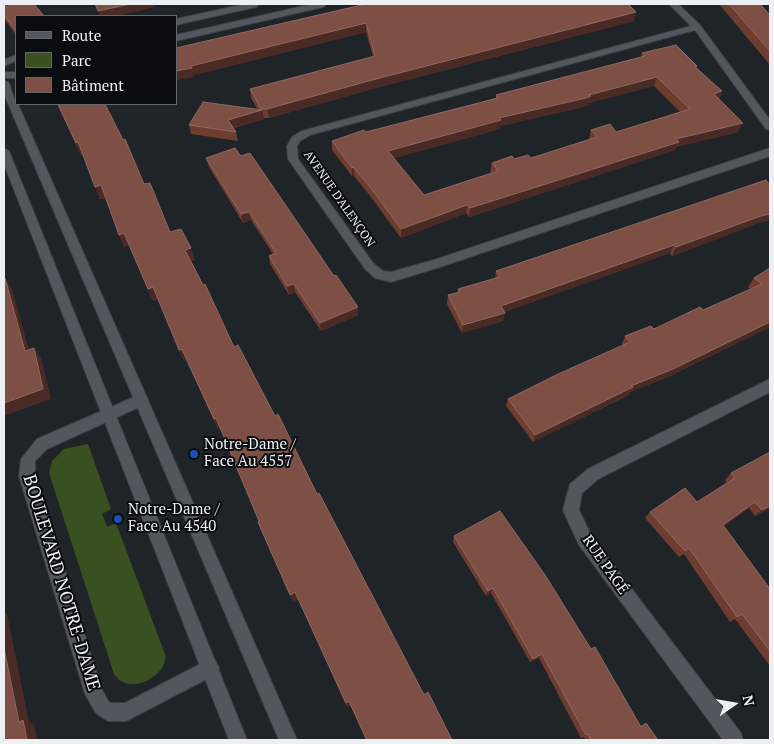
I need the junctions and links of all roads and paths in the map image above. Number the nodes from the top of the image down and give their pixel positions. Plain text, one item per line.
1 (256, 4) edge
2 (323, 4) edge
3 (673, 4) edge
4 (178, 22) edge
5 (697, 27) junction
6 (178, 38) edge
7 (4, 83) edge
8 (770, 127) edge
9 (4, 151) edge
10 (770, 152) edge
11 (770, 385) edge
12 (141, 400) junction
13 (108, 414) junction
14 (210, 668) junction
15 (238, 740) edge
16 (288, 740) edge
17 (734, 740) edge

1 - 4 street
2 - 6 street
3 - 5 street
5 - 8 street
5 - 10 street, AVENUE D'ALENÇON
7 - 12 street
9 - 13 street
11 - 17 street, RUE PAGÉ
12 - 13 street, BOULEVARD NOTRE-DAME
12 - 16 street
13 - 14 street
13 - 14 street, BOULEVARD NOTRE-DAME
14 - 15 street

